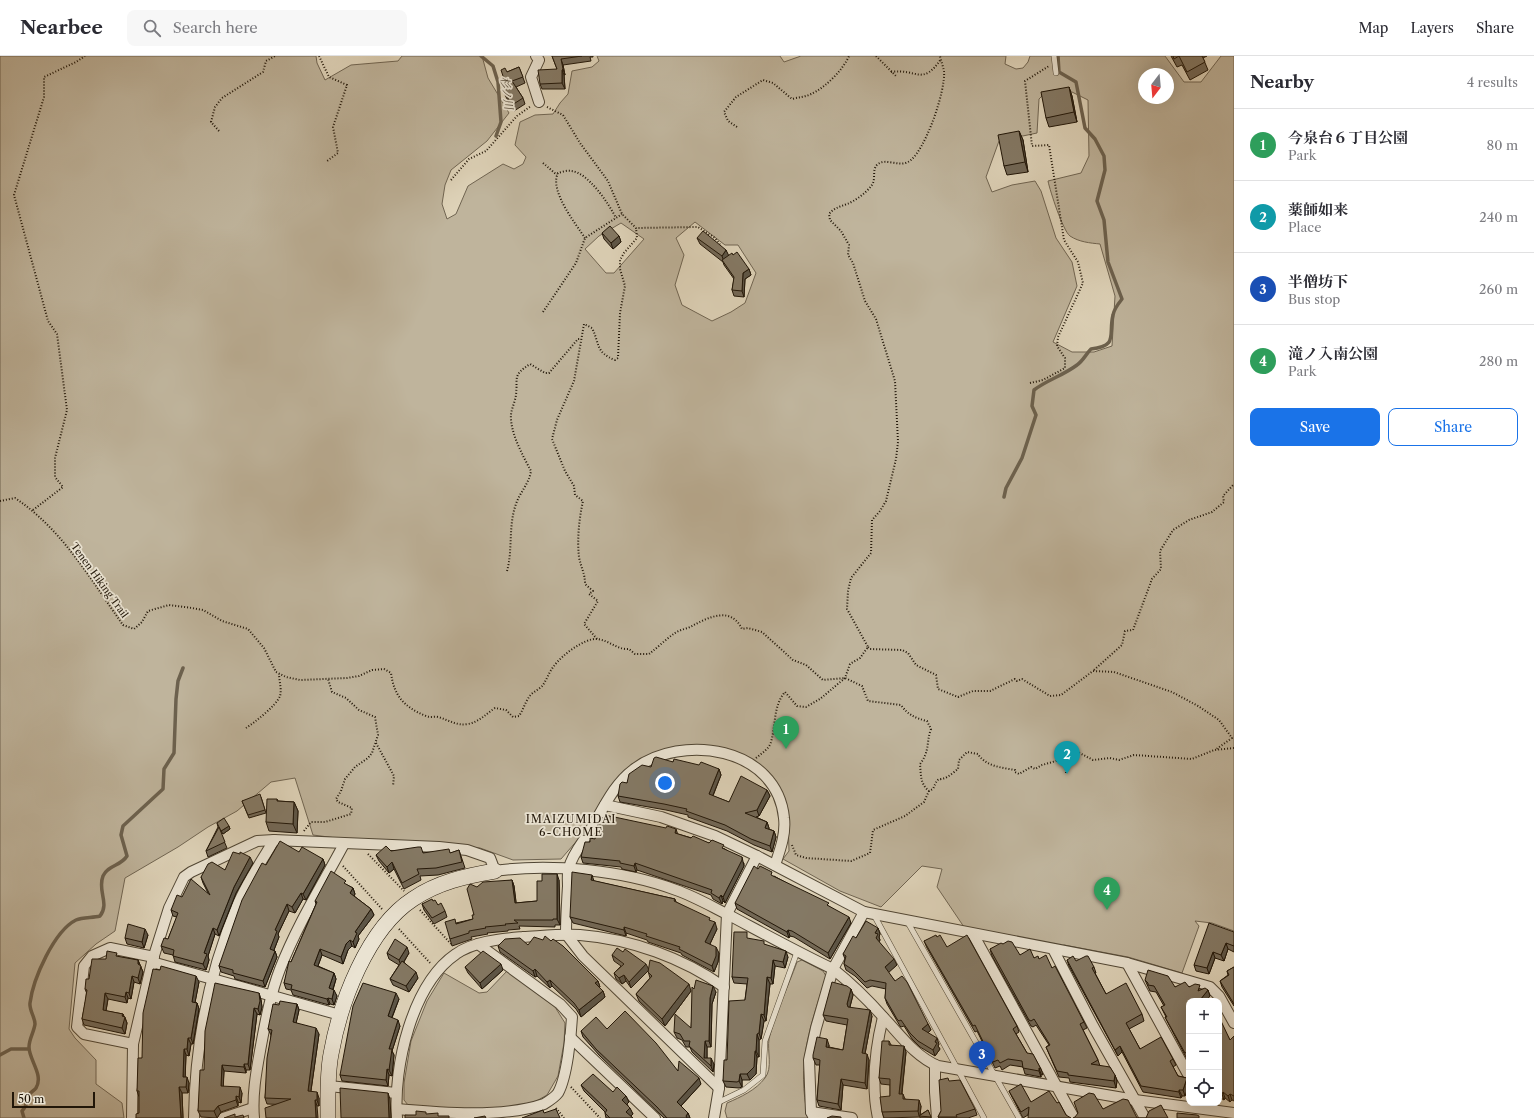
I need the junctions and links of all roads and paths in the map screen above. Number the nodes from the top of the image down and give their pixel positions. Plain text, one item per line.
1 (85, 56) edge
2 (275, 56) edge
3 (319, 56) edge
4 (536, 56) edge
5 (850, 56) edge
6 (876, 56) edge
7 (1054, 56) edge
8 (940, 57) edge
9 (1055, 62) junction
10 (891, 72) junction
11 (1056, 73) dead end
12 (896, 76) dead end
13 (539, 102) junction
14 (737, 127) dead end
15 (219, 131) dead end
16 (326, 161) dead end
17 (543, 164) dead end
18 (557, 175) junction
19 (451, 180) dead end
20 (622, 214) junction
21 (616, 218) junction
22 (636, 228) junction
23 (585, 238) junction
24 (722, 248) edge
25 (542, 312) dead end
26 (580, 339) junction
27 (1030, 383) dead end
28 (1234, 484) edge
29 (0, 501) edge
30 (33, 510) junction
31 (507, 571) dead end
32 (597, 639) junction
33 (868, 647) junction
34 (1093, 671) junction
35 (279, 674) junction
36 (845, 678) junction
37 (328, 679) junction
38 (246, 728) dead end
39 (376, 743) junction
40 (1234, 748) edge
41 (1214, 750) junction
42 (1066, 754) junction
43 (745, 761) junction
44 (1066, 773) dead end
45 (393, 786) dead end
46 (928, 791) junction
47 (605, 805) junction
48 (784, 834) junction
49 (301, 835) dead end
50 (274, 840) junction
51 (344, 844) junction
52 (757, 856) junction
53 (775, 865) junction
54 (569, 868) junction
55 (495, 871) junction
56 (868, 913) junction
57 (727, 914) junction
58 (907, 921) junction
59 (566, 934) junction
60 (973, 934) junction
61 (478, 944) junction
62 (1053, 949) junction
63 (797, 952) junction
64 (153, 959) junction
65 (1127, 963) junction
66 (834, 969) junction
67 (211, 979) junction
68 (724, 987) junction
69 (272, 996) junction
70 (340, 1015) junction
71 (883, 1017) junction
72 (1234, 1023) edge
73 (570, 1036) junction
74 (134, 1044) junction
75 (935, 1065) junction
76 (957, 1071) junction
77 (1186, 1071) edge
78 (996, 1077) junction
79 (563, 1078) junction
80 (329, 1086) junction
81 (1057, 1087) junction
82 (719, 1088) junction
83 (396, 1093) junction
84 (1135, 1100) junction
85 (715, 1104) junction
86 (1186, 1104) edge
87 (1205, 1106) edge
88 (254, 1113) edge
89 (1234, 1113) edge
90 (397, 1114) edge
91 (813, 1115) edge
92 (522, 1116) edge
93 (462, 1117) edge
94 (132, 1118) edge
95 (194, 1118) edge
96 (222, 1118) edge
97 (328, 1118) edge
98 (600, 1118) edge
99 (655, 1118) edge
100 (714, 1118) edge
101 (852, 1118) edge
102 (878, 1118) edge
103 (937, 1118) edge
104 (984, 1118) edge
105 (1019, 1118) edge
106 (1074, 1118) edge
107 (1145, 1118) edge

1 - 30 path
2 - 15 path
3 - 16 path
4 - 13 street
5 - 14 path
6 - 10 path
7 - 9 lane
8 - 10 path
8 - 33 path
9 - 11 lane
9 - 27 path
10 - 12 path
13 - 19 path
13 - 20 path
17 - 18 path
18 - 21 path
18 - 23 path
20 - 21 path
20 - 22 path
21 - 23 path
22 - 24 path
22 - 26 path
23 - 25 path
26 - 31 path
26 - 32 path
28 - 34 path
29 - 30 path, Tenen Hiking Trail
30 - 35 path, Tenen Hiking Trail
32 - 36 path
32 - 37 path
33 - 34 path
33 - 36 path
34 - 41 path
35 - 37 path
35 - 38 path
36 - 43 path
36 - 46 path
37 - 39 path
39 - 45 path
39 - 49 path
40 - 41 path
41 - 42 path
42 - 44 path
42 - 46 path
43 - 47 street
43 - 48 street
46 - 48 path
47 - 52 street
47 - 54 street
48 - 53 street
50 - 51 street
50 - 64 street
50 - 67 street
51 - 55 street
51 - 69 street
52 - 53 street
52 - 57 street
53 - 56 street
54 - 55 street
54 - 57 street
54 - 59 street
55 - 70 street
56 - 58 street
56 - 66 street
56 - 76 lane
57 - 63 street
57 - 68 street
58 - 60 street
58 - 78 lane
59 - 61 street
59 - 68 street
59 - 82 street
60 - 62 street
60 - 81 street
61 - 73 street
61 - 83 street
62 - 65 street
62 - 84 street
63 - 66 street
63 - 85 lane
64 - 67 street
64 - 74 street
64 - 74 street
65 - 72 street
65 - 77 street
66 - 71 street
66 - 91 street
67 - 69 street
67 - 95 street
68 - 82 street
69 - 70 street
69 - 88 street
70 - 80 street
71 - 75 street
71 - 102 street
73 - 79 street
73 - 99 street
74 - 94 street
75 - 76 street
75 - 103 street
76 - 78 street
76 - 104 lane
78 - 81 street
78 - 105 lane
79 - 92 street
79 - 98 path
80 - 83 street
80 - 97 street
81 - 84 street
81 - 106 street
82 - 85 street
83 - 90 street
84 - 86 street
84 - 107 street
85 - 100 street
87 - 89 street
88 - 96 street
90 - 93 street
91 - 101 street
92 - 93 street

